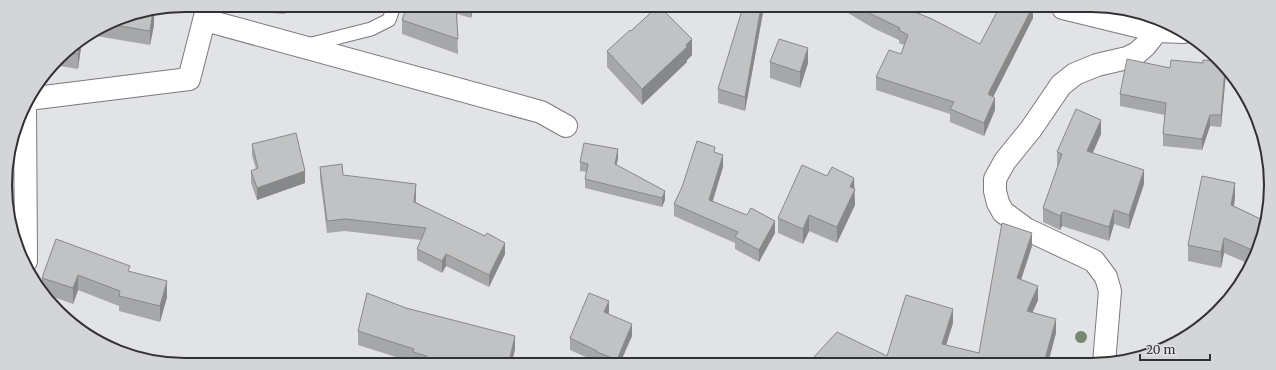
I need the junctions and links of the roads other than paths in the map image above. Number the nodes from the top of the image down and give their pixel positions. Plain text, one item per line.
1 (392, 12) edge
2 (1079, 12) edge
3 (206, 13) edge
4 (1156, 31) junction
5 (1171, 32) edge
6 (301, 47) junction
7 (34, 99) edge
8 (25, 119) edge
9 (566, 126) dead end
10 (26, 253) edge
11 (1105, 358) edge

1 - 6 lane
2 - 4 street
3 - 6 street
3 - 7 street
4 - 5 street
4 - 11 street
6 - 9 street
8 - 10 street

